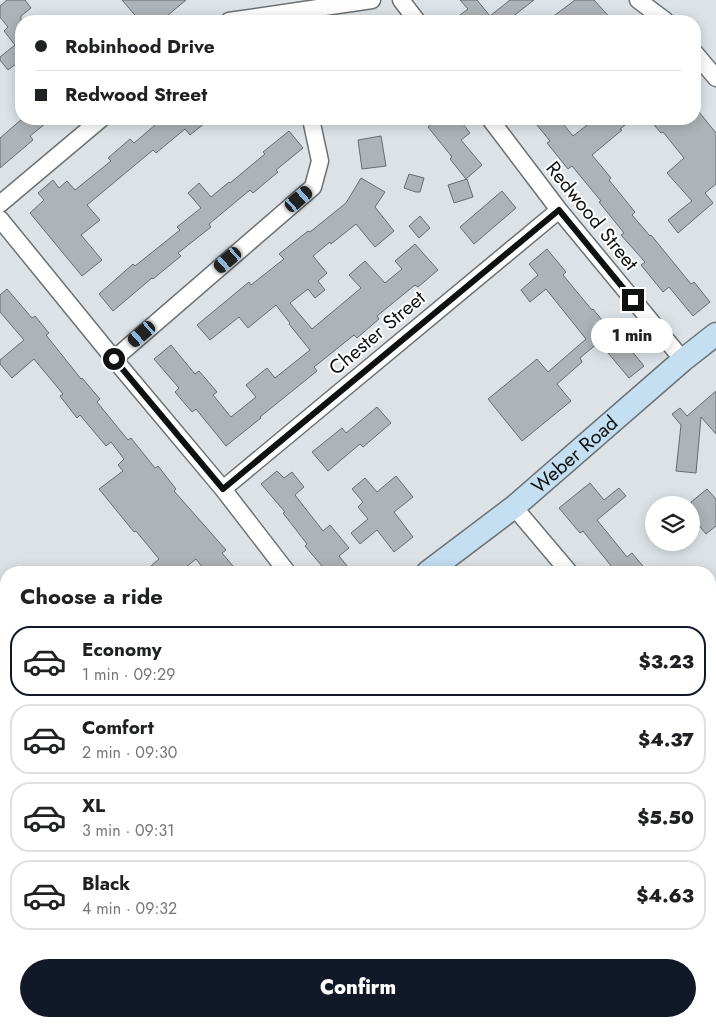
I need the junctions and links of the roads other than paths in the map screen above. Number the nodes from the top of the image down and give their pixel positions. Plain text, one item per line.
1 (372, 0) edge
2 (401, 0) edge
3 (638, 0) edge
4 (290, 11) edge
5 (264, 15) edge
6 (412, 15) edge
7 (658, 15) edge
8 (701, 60) edge
9 (716, 78) edge
10 (94, 125) edge
11 (312, 125) edge
12 (495, 125) edge
13 (0, 204) edge
14 (559, 210) junction
15 (0, 219) edge
16 (716, 334) edge
17 (114, 359) junction
18 (683, 360) junction
19 (223, 489) junction
20 (514, 507) junction
21 (282, 566) edge
22 (436, 566) edge
23 (564, 566) edge

1 - 4 street
2 - 6 street
3 - 7 street
4 - 5 street
8 - 9 street
10 - 13 street
11 - 17 street
12 - 14 street, Redwood Street
14 - 18 street, Redwood Street
14 - 19 street, Chester Street
15 - 17 street
16 - 18 main road, Weber Road
17 - 19 street
18 - 20 main road, Weber Road
19 - 21 street
20 - 22 main road, Weber Road
20 - 23 street

